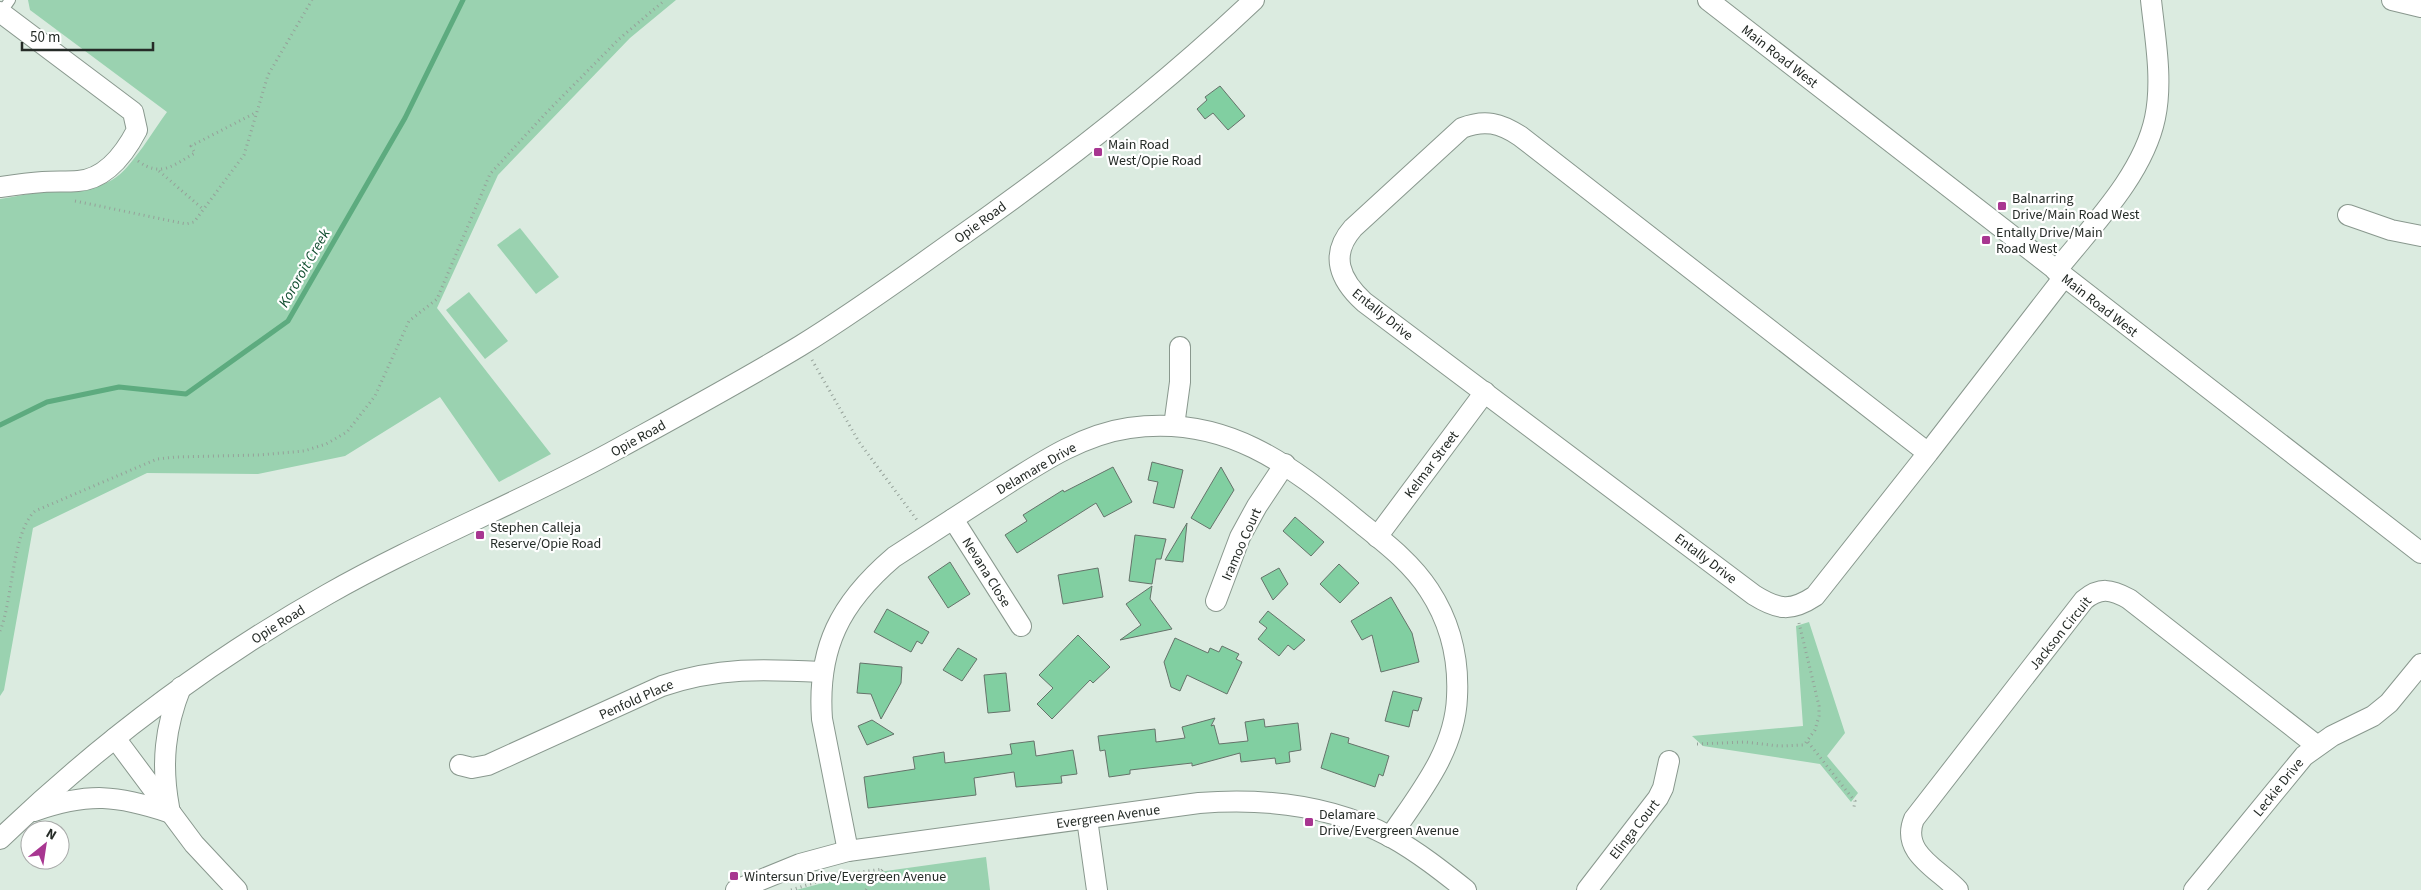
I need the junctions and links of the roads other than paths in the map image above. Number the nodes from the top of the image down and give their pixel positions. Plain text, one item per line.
1 (10, 0) edge
2 (1254, 0) edge
3 (1708, 0) edge
4 (2151, 0) edge
5 (2392, 0) edge
6 (2421, 7) edge
7 (0, 13) edge
8 (0, 187) edge
9 (2348, 215) dead end
10 (2421, 236) edge
11 (2060, 274) junction
12 (1180, 347) dead end
13 (1485, 392) junction
14 (1174, 426) junction
15 (1928, 453) junction
16 (1285, 464) junction
17 (953, 519) junction
18 (1377, 536) junction
19 (2421, 553) edge
20 (1216, 601) dead end
21 (1021, 626) dead end
22 (2421, 664) edge
23 (822, 672) junction
24 (181, 687) junction
25 (115, 738) junction
26 (2316, 745) junction
27 (1669, 762) dead end
28 (460, 765) dead end
29 (26, 814) junction
30 (171, 814) junction
31 (1087, 819) junction
32 (1390, 837) junction
33 (0, 839) edge
34 (848, 852) junction
35 (237, 890) edge
36 (736, 890) edge
37 (1097, 890) edge
38 (1466, 890) edge
39 (1587, 890) edge
40 (1958, 890) edge
41 (2194, 890) edge

1 - 7 lane
2 - 24 street, Opie Road
3 - 11 street, Main Road West
4 - 11 street, Entally Drive
5 - 6 street
7 - 8 street
9 - 10 street
11 - 15 street, Entally Drive
11 - 19 street, Main Road West
12 - 14 street
13 - 15 street, Entally Drive
13 - 15 street, Entally Drive
13 - 18 street, Kelmar Street
14 - 16 street, Delamare Drive
14 - 17 street, Delamare Drive
16 - 18 street, Delamare Drive
16 - 20 street, Iramoo Court
17 - 21 street, Nevana Close
17 - 23 street, Delamare Drive
18 - 32 street, Delamare Drive
22 - 26 street, Leckie Drive
23 - 28 street, Penfold Place
23 - 34 street, Delamare Drive
24 - 25 street, Opie Road
24 - 30 street
25 - 29 street, Opie Road
25 - 30 street
26 - 40 street, Jackson Circuit
26 - 41 street, Leckie Drive
27 - 39 street, Elinga Court
29 - 30 street
29 - 33 street, Opie Road
30 - 35 street
31 - 32 street, Evergreen Avenue
31 - 34 street, Evergreen Avenue
31 - 37 street
32 - 38 street, Evergreen Avenue
34 - 36 street, Evergreen Avenue

